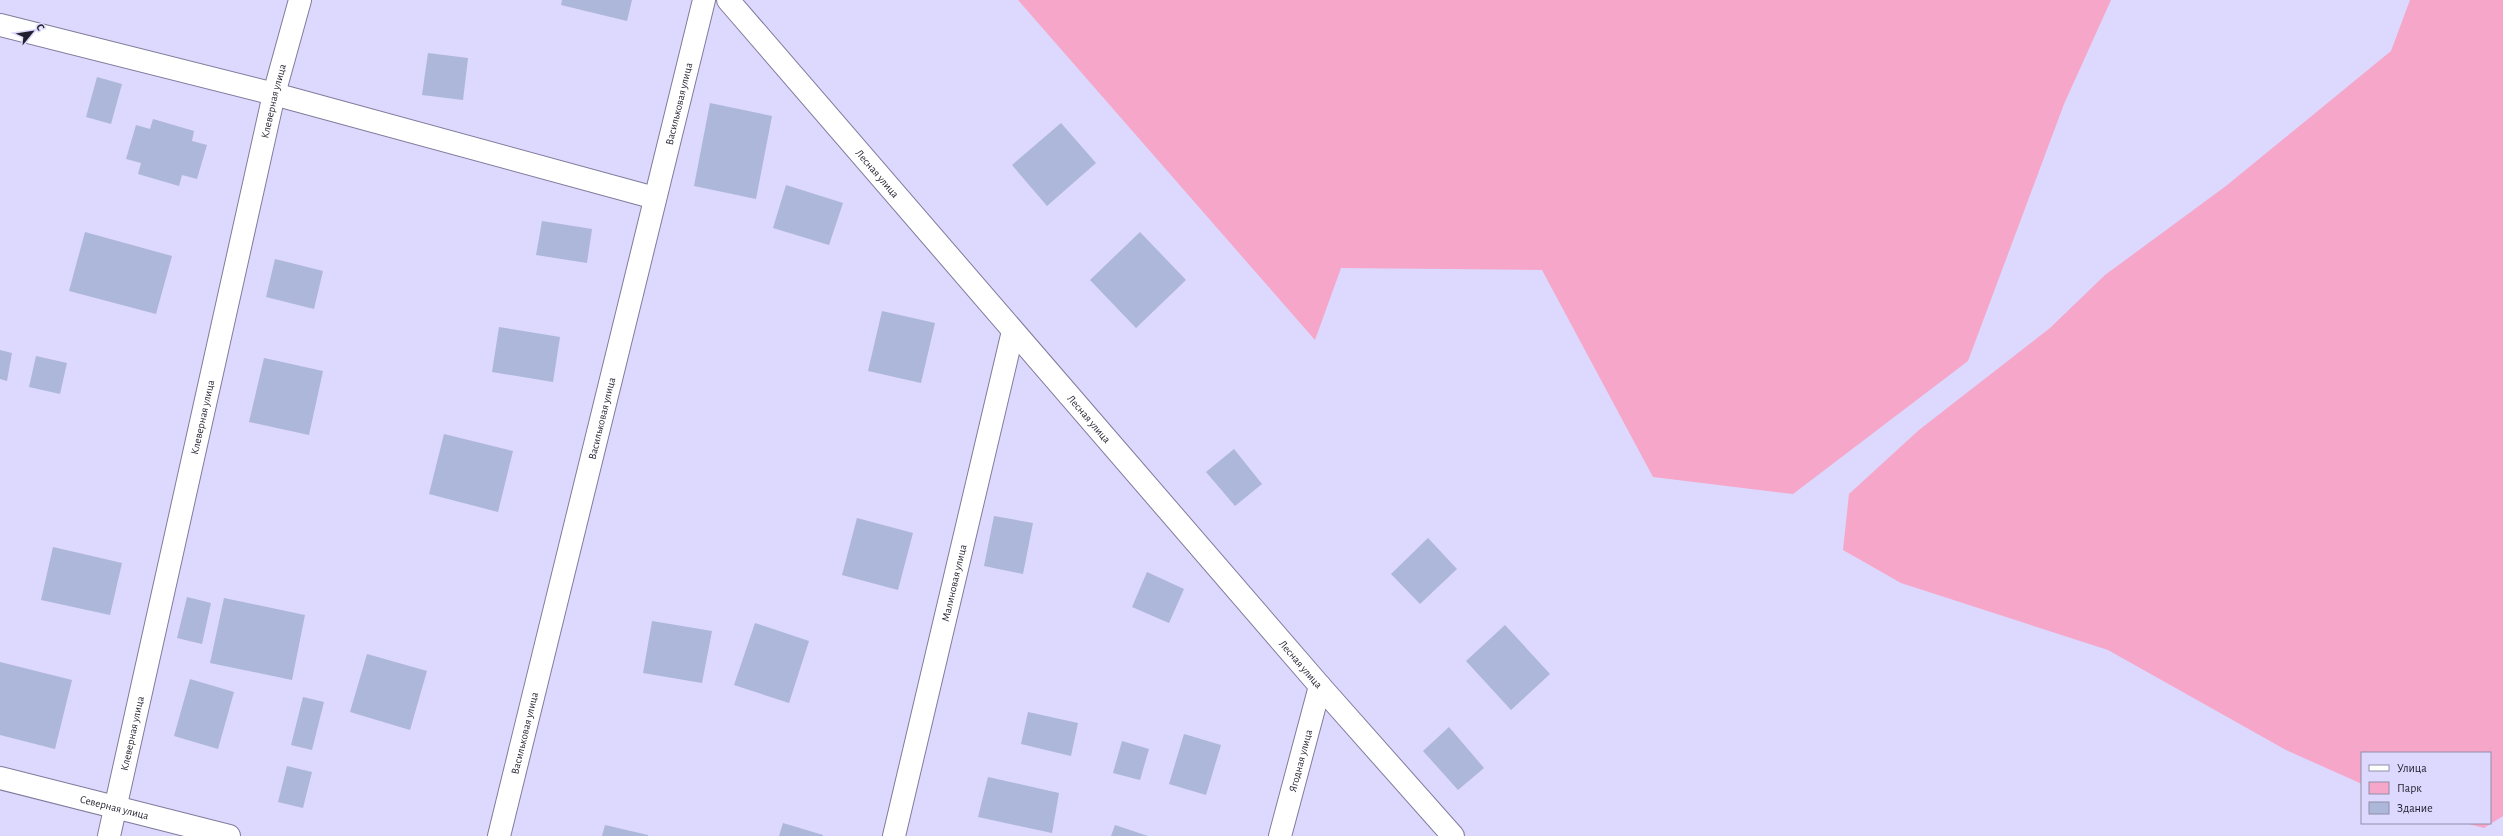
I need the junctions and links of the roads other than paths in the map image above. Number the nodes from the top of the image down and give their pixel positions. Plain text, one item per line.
1 (300, 0) edge
2 (704, 0) edge
3 (728, 0) edge
4 (0, 25) edge
5 (274, 94) junction
6 (655, 198) junction
7 (1014, 330) junction
8 (1320, 686) junction
9 (0, 778) edge
10 (116, 806) junction
11 (109, 836) edge
12 (229, 836) edge
13 (499, 836) edge
14 (894, 836) edge
15 (1280, 836) edge
16 (1453, 836) edge

1 - 5 street, Клеверная улица
2 - 6 street, Васильковая улица
3 - 7 street, Лесная улица
4 - 5 street
5 - 6 street
5 - 10 street, Клеверная улица
6 - 13 street, Васильковая улица
7 - 8 street, Лесная улица
7 - 14 street, Малиновая улица
8 - 15 street, Ягодная улица
8 - 16 street, Лесная улица
9 - 10 street, Северная улица
10 - 11 street, Клеверная улица
10 - 12 street, Северная улица

